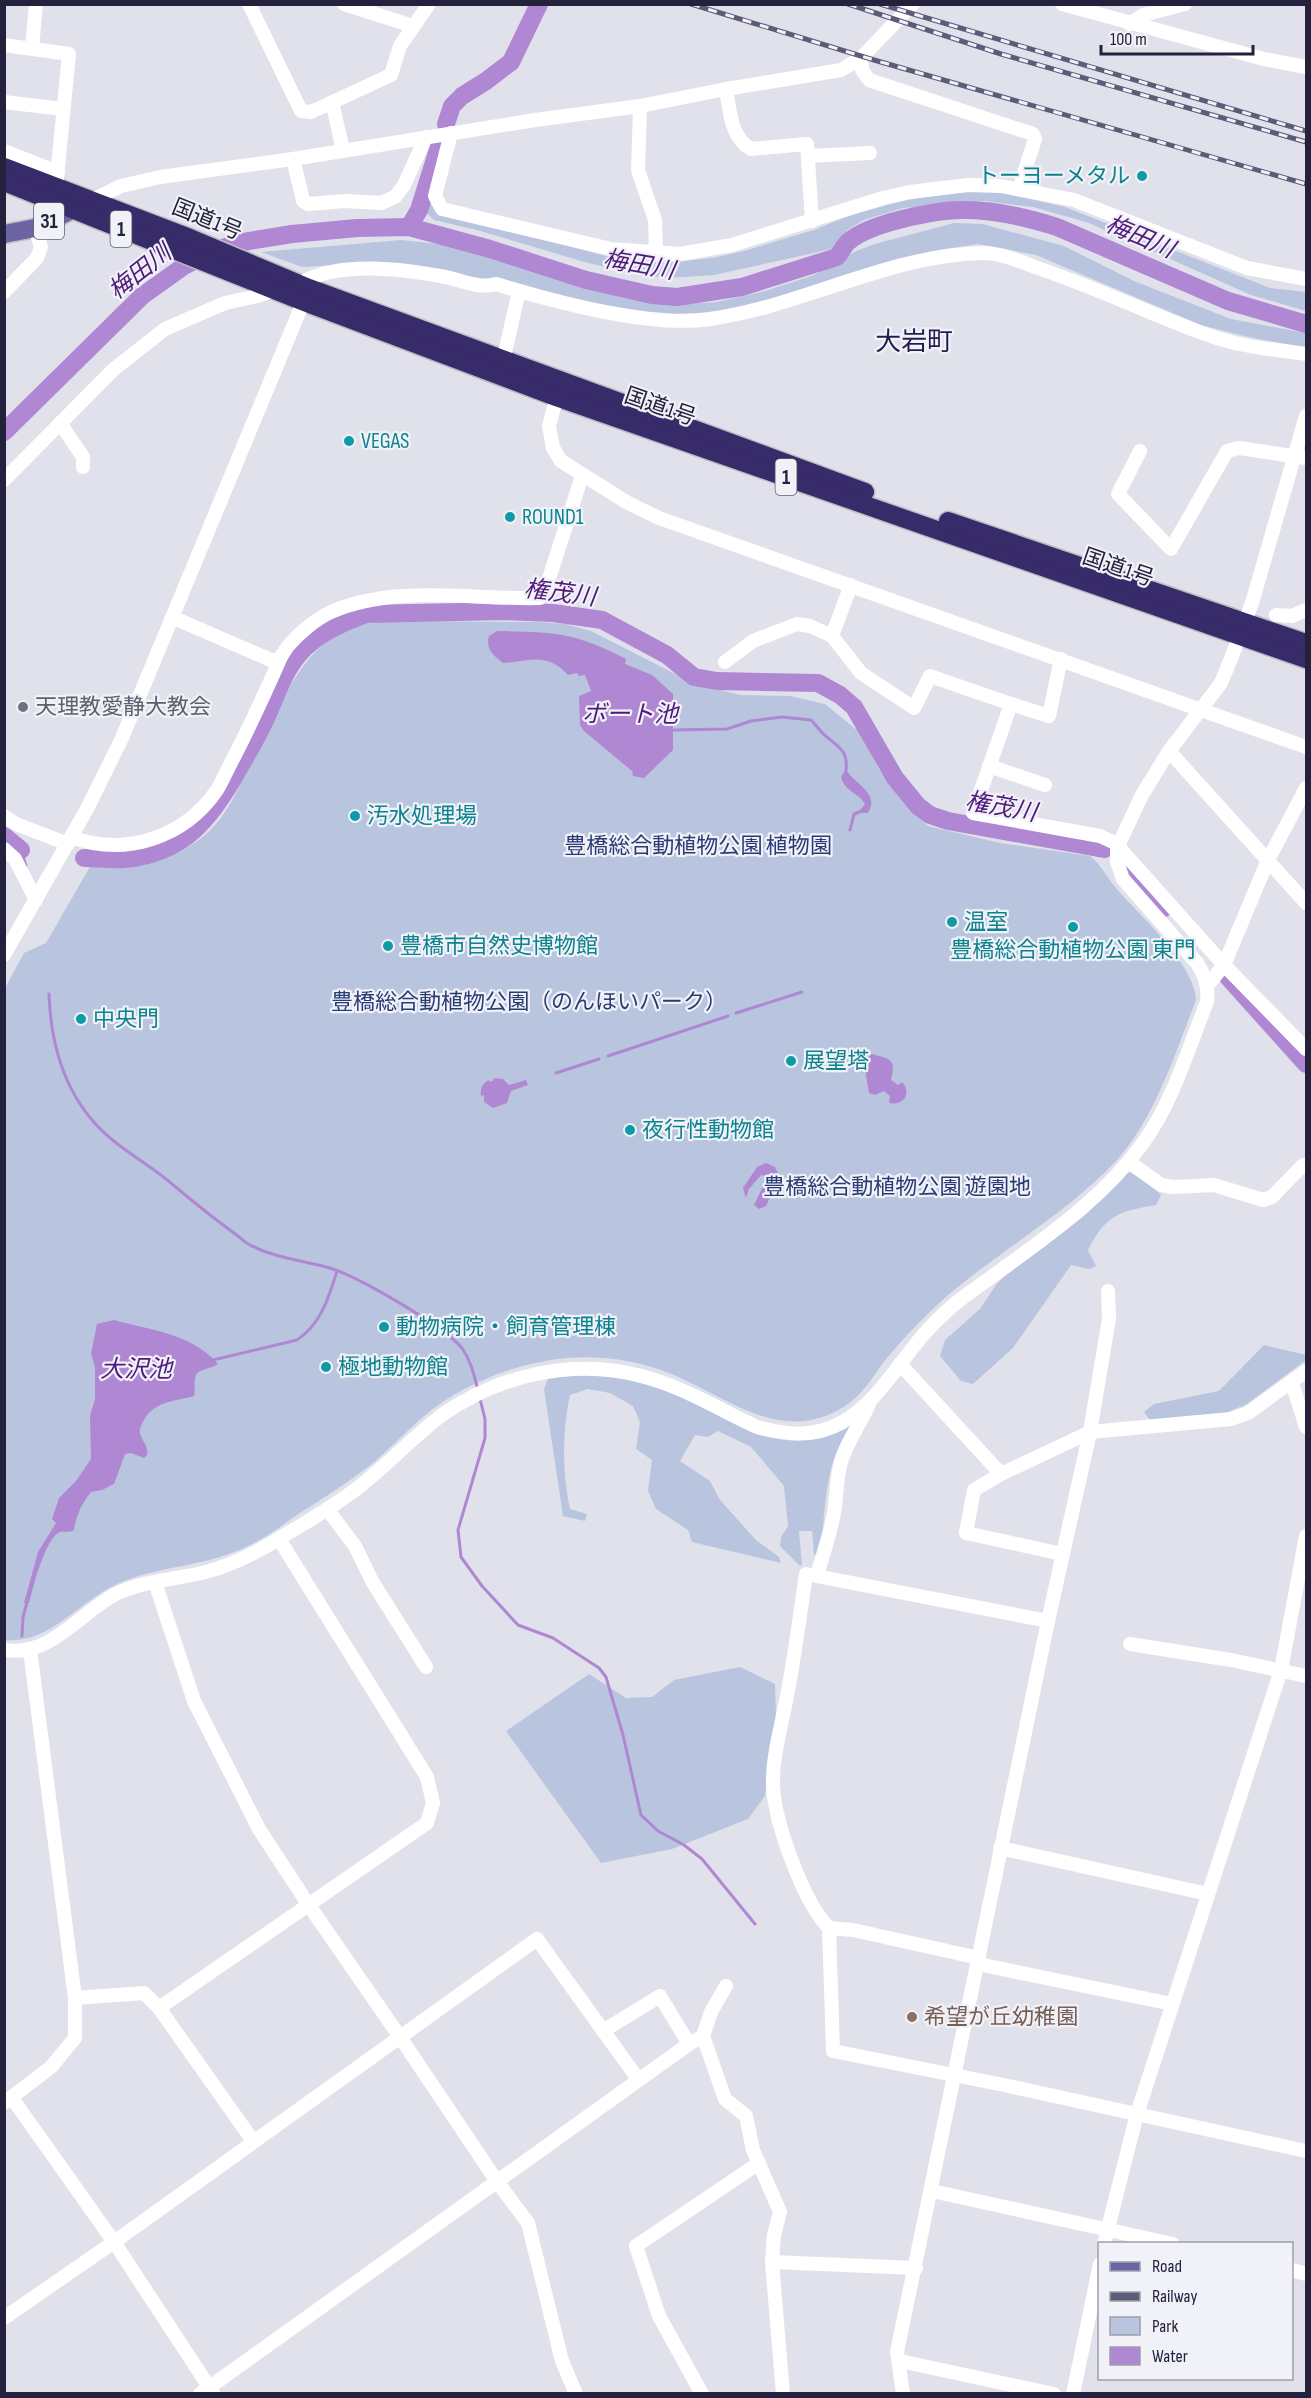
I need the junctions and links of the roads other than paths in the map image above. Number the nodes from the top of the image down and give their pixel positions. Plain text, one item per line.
1 (36, 4) edge
2 (249, 4) edge
3 (344, 4) edge
4 (429, 4) edge
5 (913, 4) edge
6 (1062, 4) edge
7 (1185, 4) edge
8 (1130, 24) junction
9 (413, 26) junction
10 (4, 45) edge
11 (32, 48) junction
12 (861, 58) junction
13 (1306, 67) edge
14 (726, 89) junction
15 (4, 102) edge
16 (332, 102) junction
17 (640, 106) junction
18 (63, 109) junction
19 (451, 133) junction
20 (426, 137) junction
21 (343, 150) junction
22 (4, 151) edge
23 (870, 153) dead end
24 (808, 156) junction
25 (293, 159) junction
26 (4, 167) edge
27 (57, 179) junction
28 (4, 182) edge
29 (1019, 189) junction
30 (92, 200) junction
31 (71, 210) junction
32 (812, 221) junction
33 (35, 228) junction
34 (4, 234) edge
35 (656, 254) junction
36 (1306, 279) edge
37 (290, 288) junction
38 (519, 291) junction
39 (4, 292) edge
40 (1306, 354) edge
41 (503, 361) junction
42 (558, 389) junction
43 (1306, 416) edge
44 (60, 423) junction
45 (1140, 451) dead end
46 (1300, 457) edge
47 (83, 467) dead end
48 (582, 476) junction
49 (4, 480) edge
50 (850, 585) junction
51 (1306, 610) edge
52 (1276, 615) dead end
53 (174, 618) junction
54 (1242, 629) junction
55 (832, 636) junction
56 (1306, 643) edge
57 (281, 657) junction
58 (1061, 659) junction
59 (1306, 659) edge
60 (725, 662) dead end
61 (1011, 704) junction
62 (1201, 710) junction
63 (1306, 747) edge
64 (1169, 751) junction
65 (989, 766) junction
66 (1045, 785) dead end
67 (1306, 788) edge
68 (4, 816) edge
69 (69, 841) junction
70 (1118, 846) junction
71 (4, 849) edge
72 (1268, 860) junction
73 (36, 900) junction
74 (1306, 903) edge
75 (4, 955) edge
76 (1224, 965) junction
77 (1207, 987) junction
78 (1306, 1049) edge
79 (1129, 1162) junction
80 (1306, 1168) edge
81 (1108, 1291) dead end
82 (900, 1364) junction
83 (1306, 1371) edge
84 (1292, 1383) junction
85 (870, 1400) junction
86 (1306, 1427) edge
87 (1090, 1432) junction
88 (1001, 1474) junction
89 (327, 1509) junction
90 (1306, 1536) edge
91 (279, 1539) junction
92 (1062, 1554) junction
93 (817, 1575) junction
94 (155, 1582) junction
95 (1048, 1622) junction
96 (1130, 1644) dead end
97 (4, 1650) edge
98 (30, 1650) junction
99 (426, 1667) dead end
100 (1281, 1670) junction
101 (1306, 1676) edge
102 (1000, 1848) junction
103 (1208, 1894) junction
104 (308, 1904) junction
105 (829, 1928) junction
106 (978, 1961) junction
107 (726, 1986) dead end
108 (75, 1998) junction
109 (1172, 2004) junction
110 (159, 2008) junction
111 (603, 2031) junction
112 (703, 2036) junction
113 (400, 2037) junction
114 (688, 2044) junction
115 (956, 2076) junction
116 (638, 2079) junction
117 (8, 2100) edge
118 (1137, 2114) junction
119 (253, 2141) junction
120 (1306, 2151) edge
121 (759, 2163) junction
122 (496, 2180) junction
123 (932, 2191) junction
124 (1107, 2228) junction
125 (114, 2242) junction
126 (1104, 2242) edge
127 (1165, 2242) edge
128 (772, 2262) junction
129 (916, 2268) junction
130 (1098, 2274) edge
131 (4, 2318) edge
132 (900, 2361) junction
133 (207, 2392) edge
134 (576, 2394) edge
135 (702, 2394) edge
136 (783, 2394) edge
137 (903, 2394) edge
138 (1054, 2394) edge
139 (1073, 2394) edge

1 - 11 street
2 - 16 street
3 - 9 street
4 - 9 street
5 - 12 street
6 - 8 street
7 - 8 street
8 - 13 street
9 - 16 street
10 - 11 street
11 - 18 street
12 - 14 street
12 - 29 street
14 - 17 street
14 - 24 street
15 - 18 street
16 - 21 street
17 - 19 street
17 - 35 street
18 - 27 street
19 - 20 street
19 - 35 street
20 - 21 street
20 - 25 street
21 - 25 street
22 - 27 street
23 - 24 street
24 - 32 street
25 - 30 street
26 - 27 highway, 国道1号 / 1
27 - 30 highway, 国道1号 / 1
28 - 31 highway, 国道1号 / 1
29 - 32 street
29 - 36 street
30 - 31 main road, 31
30 - 37 highway, 国道1号 / 1
31 - 33 main road, 31
31 - 37 highway, 国道1号 / 1
32 - 35 street
33 - 34 main road, 31
33 - 39 street
37 - 38 street
37 - 41 highway, 国道1号 / 1
37 - 42 highway, 国道1号 / 1
37 - 44 street
37 - 53 street
38 - 40 street
38 - 41 street
41 - 42 highway, 国道1号 / 1
42 - 48 street
42 - 54 highway, 国道1号 / 1
43 - 46 street
44 - 47 street
44 - 49 street
45 - 46 street
46 - 54 street
48 - 50 street
48 - 57 street
50 - 55 street
50 - 58 street
51 - 52 street
53 - 57 street
53 - 69 street
54 - 56 highway, 国道1号 / 1
54 - 59 highway, 国道1号 / 1
54 - 62 street
55 - 60 street
55 - 61 street
57 - 69 street
58 - 61 street
58 - 62 street
61 - 65 street
62 - 63 street
62 - 64 street
64 - 70 street
64 - 72 street
65 - 66 street
65 - 70 street
67 - 72 street
68 - 69 street
69 - 73 street
70 - 76 street
70 - 77 street
71 - 73 street
72 - 74 street
72 - 76 street
73 - 75 street
76 - 77 street
76 - 78 street
77 - 79 street
79 - 80 street
79 - 82 street
81 - 87 street
82 - 85 street
82 - 88 street
83 - 84 street
84 - 86 street
84 - 87 street
85 - 89 street
85 - 93 street
87 - 88 street
87 - 92 street
88 - 92 street
89 - 91 street
89 - 99 street
90 - 100 street
91 - 94 street
91 - 104 street
92 - 95 street
93 - 95 street
93 - 105 street
94 - 98 street
94 - 104 street
95 - 102 street
96 - 100 street
97 - 98 street
98 - 108 street
100 - 101 street
100 - 103 street
102 - 103 street
102 - 106 street
103 - 109 street
104 - 110 street
104 - 113 street
105 - 106 street
105 - 115 street
106 - 109 street
106 - 115 street
107 - 112 street
108 - 110 street
108 - 117 street
109 - 118 street
110 - 119 street
111 - 113 street
111 - 114 street
111 - 116 street
112 - 114 street
112 - 121 street
113 - 119 street
113 - 122 street
114 - 116 street
115 - 118 street
115 - 123 street
116 - 122 street
117 - 125 street
118 - 120 street
118 - 124 street
119 - 125 street
121 - 128 street
121 - 135 street
122 - 133 street
122 - 134 street
123 - 124 street
123 - 129 street
124 - 126 street
124 - 127 street
125 - 131 street
125 - 133 street
128 - 129 street
128 - 136 street
129 - 132 street
130 - 139 street
132 - 137 street
132 - 138 street

